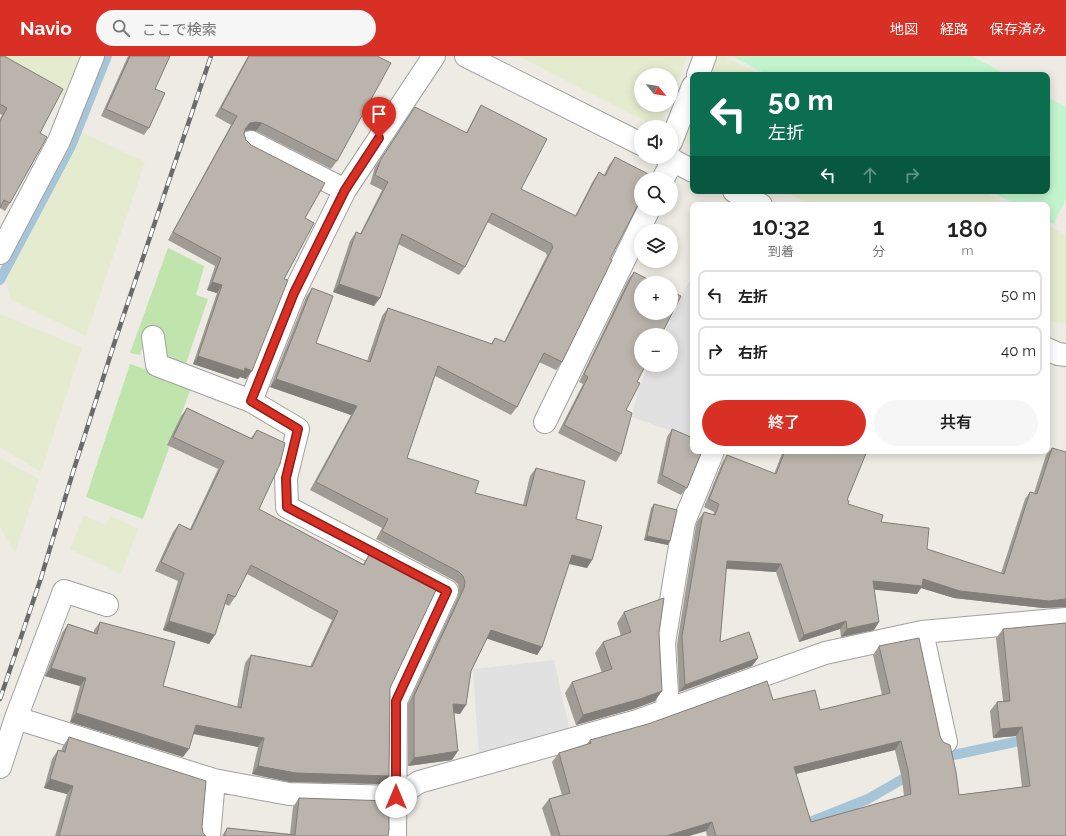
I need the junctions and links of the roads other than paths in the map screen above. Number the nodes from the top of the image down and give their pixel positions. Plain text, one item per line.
1 (93, 56) edge
2 (434, 56) edge
3 (466, 56) edge
4 (705, 56) edge
5 (699, 72) edge
6 (690, 95) edge
7 (678, 130) edge
8 (634, 140) edge
9 (251, 142) dead end
10 (678, 164) edge
11 (690, 169) edge
12 (345, 190) junction
13 (740, 194) edge
14 (755, 202) edge
15 (646, 216) edge
16 (0, 253) edge
17 (153, 337) dead end
18 (1050, 350) edge
19 (1066, 355) edge
20 (251, 401) junction
21 (545, 422) dead end
22 (712, 454) edge
23 (107, 605) dead end
24 (1066, 619) edge
25 (922, 632) junction
26 (668, 710) junction
27 (16, 718) junction
28 (946, 742) edge
29 (0, 767) edge
30 (214, 780) junction
31 (396, 797) junction
32 (209, 836) edge
33 (395, 836) edge

1 - 16 street
2 - 12 street
3 - 8 street
4 - 5 street
6 - 7 street
9 - 12 street
10 - 11 street
12 - 20 street
13 - 14 street
15 - 21 street
17 - 20 street
18 - 19 street
20 - 31 street
22 - 26 street
23 - 27 street
24 - 25 street
25 - 26 street
25 - 28 street
26 - 31 street
27 - 29 street
27 - 30 street
30 - 31 street
30 - 32 street
31 - 33 street

